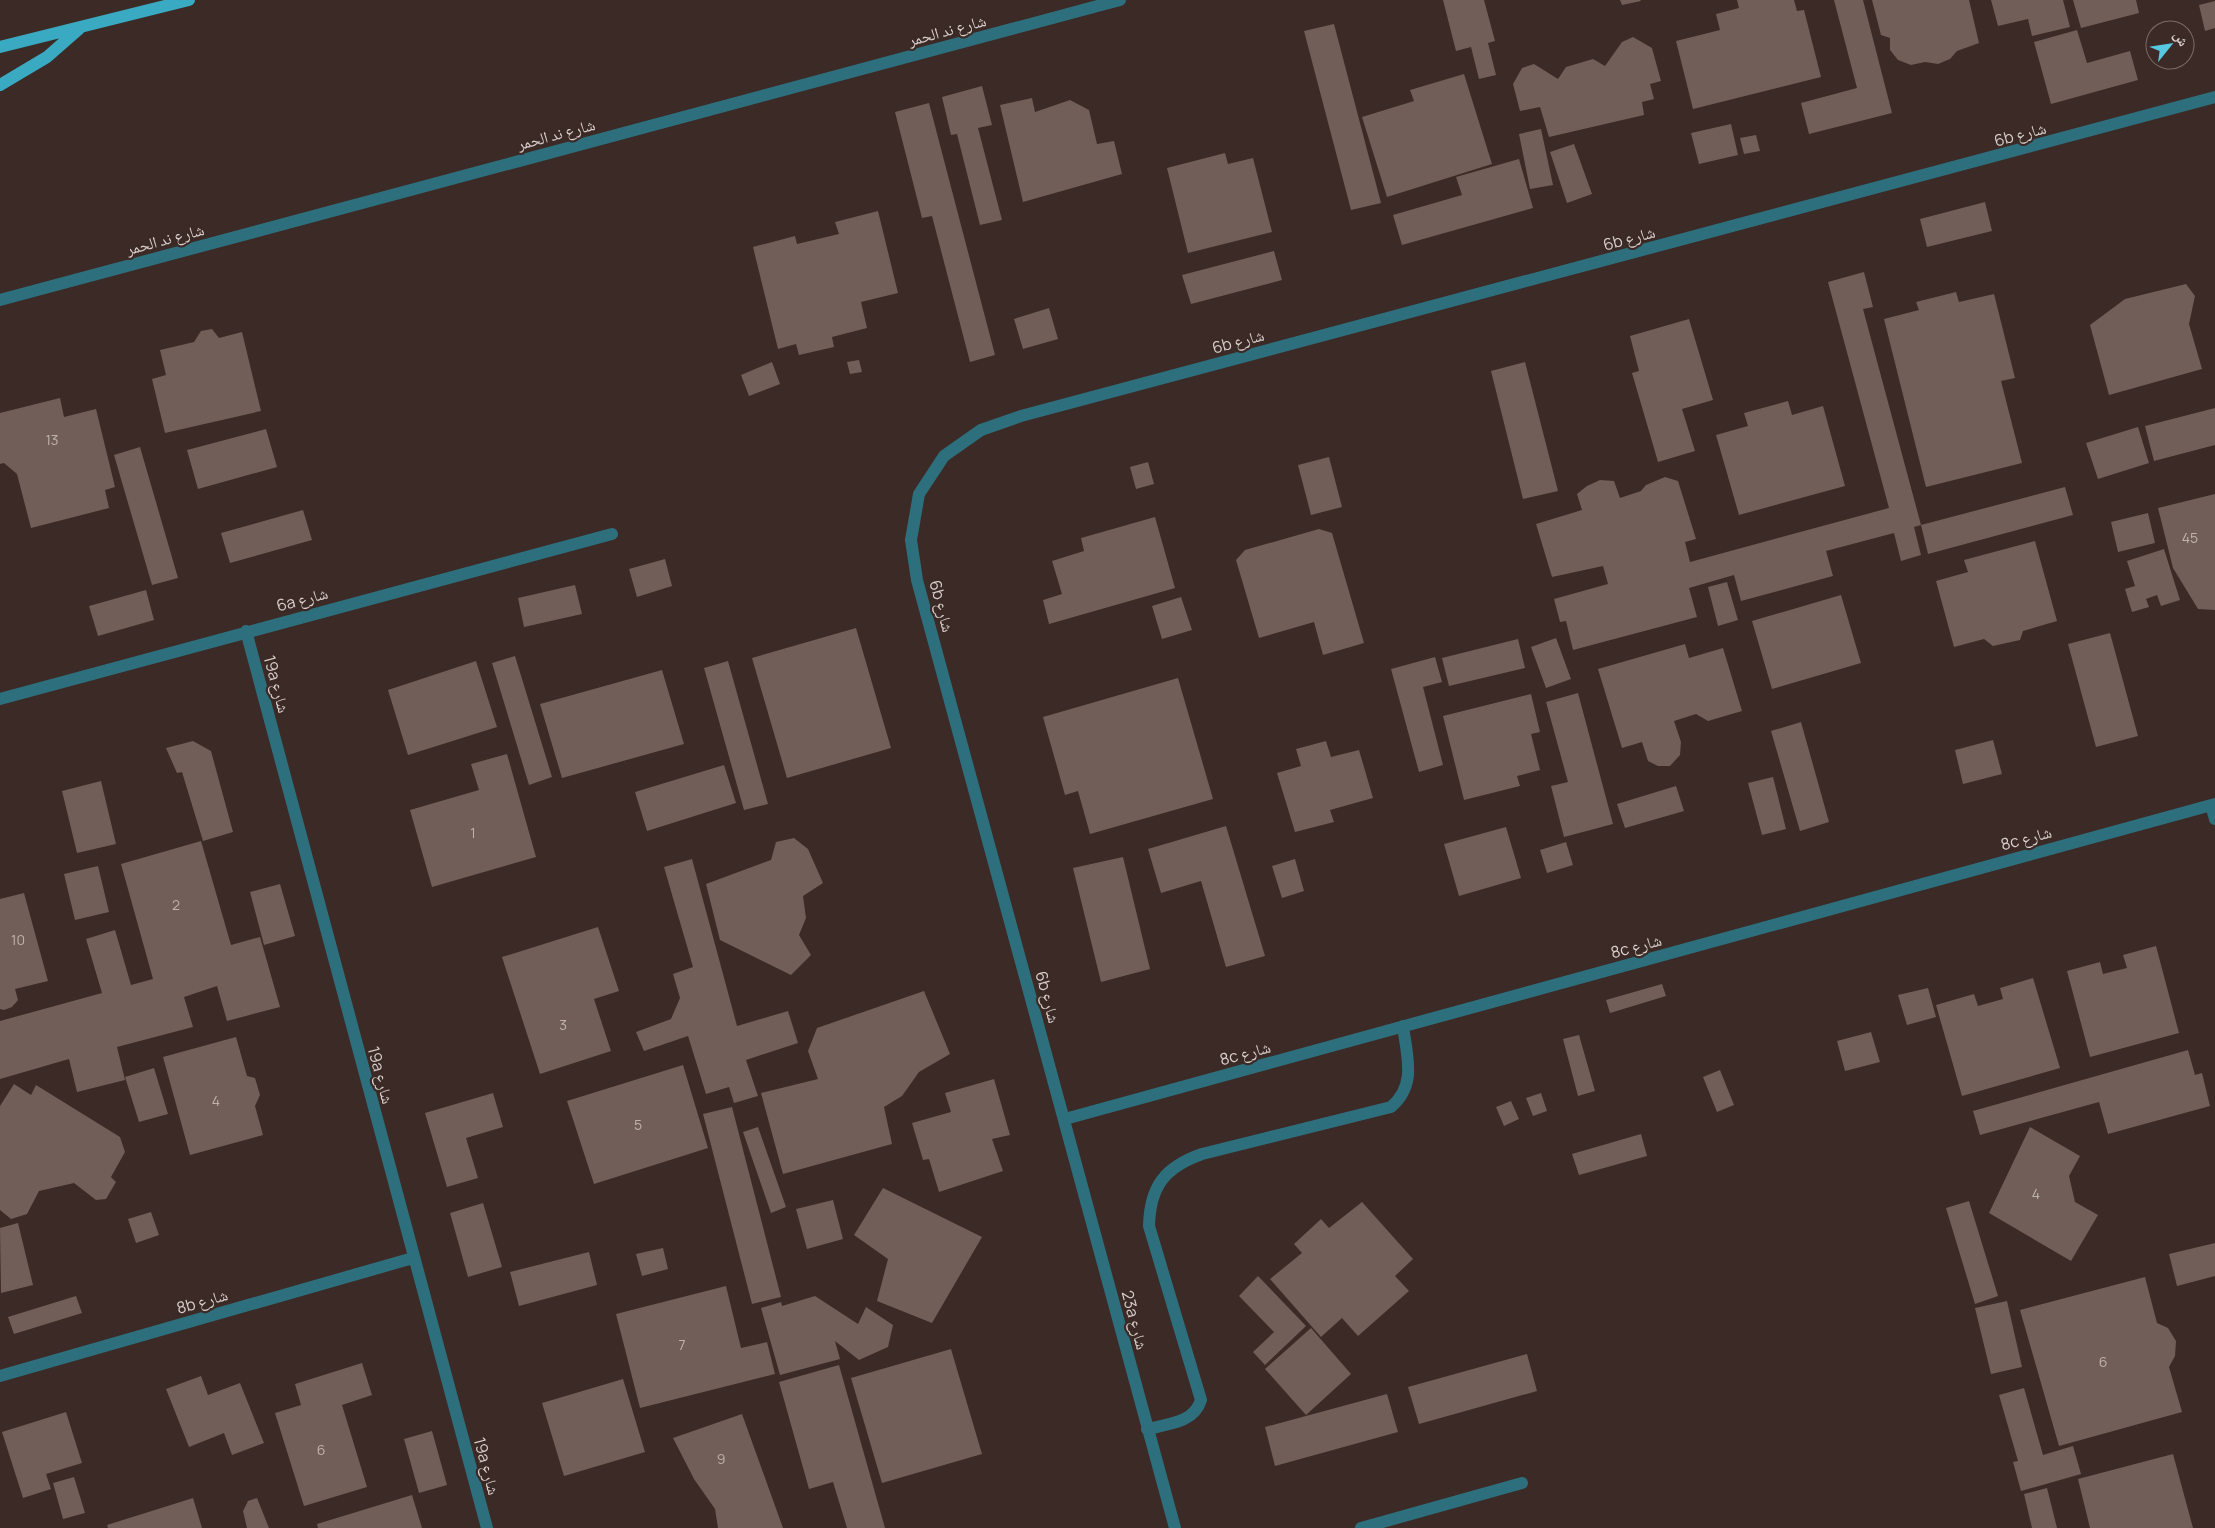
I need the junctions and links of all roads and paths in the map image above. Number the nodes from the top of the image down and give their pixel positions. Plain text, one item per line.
1 (189, 0) edge
2 (1120, 0) edge
3 (81, 27) junction
4 (0, 47) edge
5 (0, 86) edge
6 (2215, 97) edge
7 (0, 300) edge
8 (612, 534) dead end
9 (246, 631) junction
10 (0, 699) edge
11 (2213, 804) edge
12 (2215, 819) edge
13 (1403, 1026) junction
14 (1065, 1119) junction
15 (413, 1258) junction
16 (0, 1376) edge
17 (1147, 1428) junction
18 (1522, 1483) dead end
19 (487, 1528) edge
20 (1175, 1528) edge
21 (1361, 1528) edge

1 - 3 main road
2 - 7 street, شارع ند الحمر
3 - 4 main road
3 - 5 main road
6 - 14 street, 6b شارع
8 - 9 street, 6a شارع
9 - 10 street, 6a شارع
9 - 15 street, 19a شارع
11 - 12 street
11 - 13 street, 8c شارع
13 - 14 street, 8c شارع
13 - 17 street
14 - 17 street, 23a شارع
15 - 16 street, 8b شارع
15 - 19 street, 19a شارع
17 - 20 street, 23a شارع
18 - 21 street

